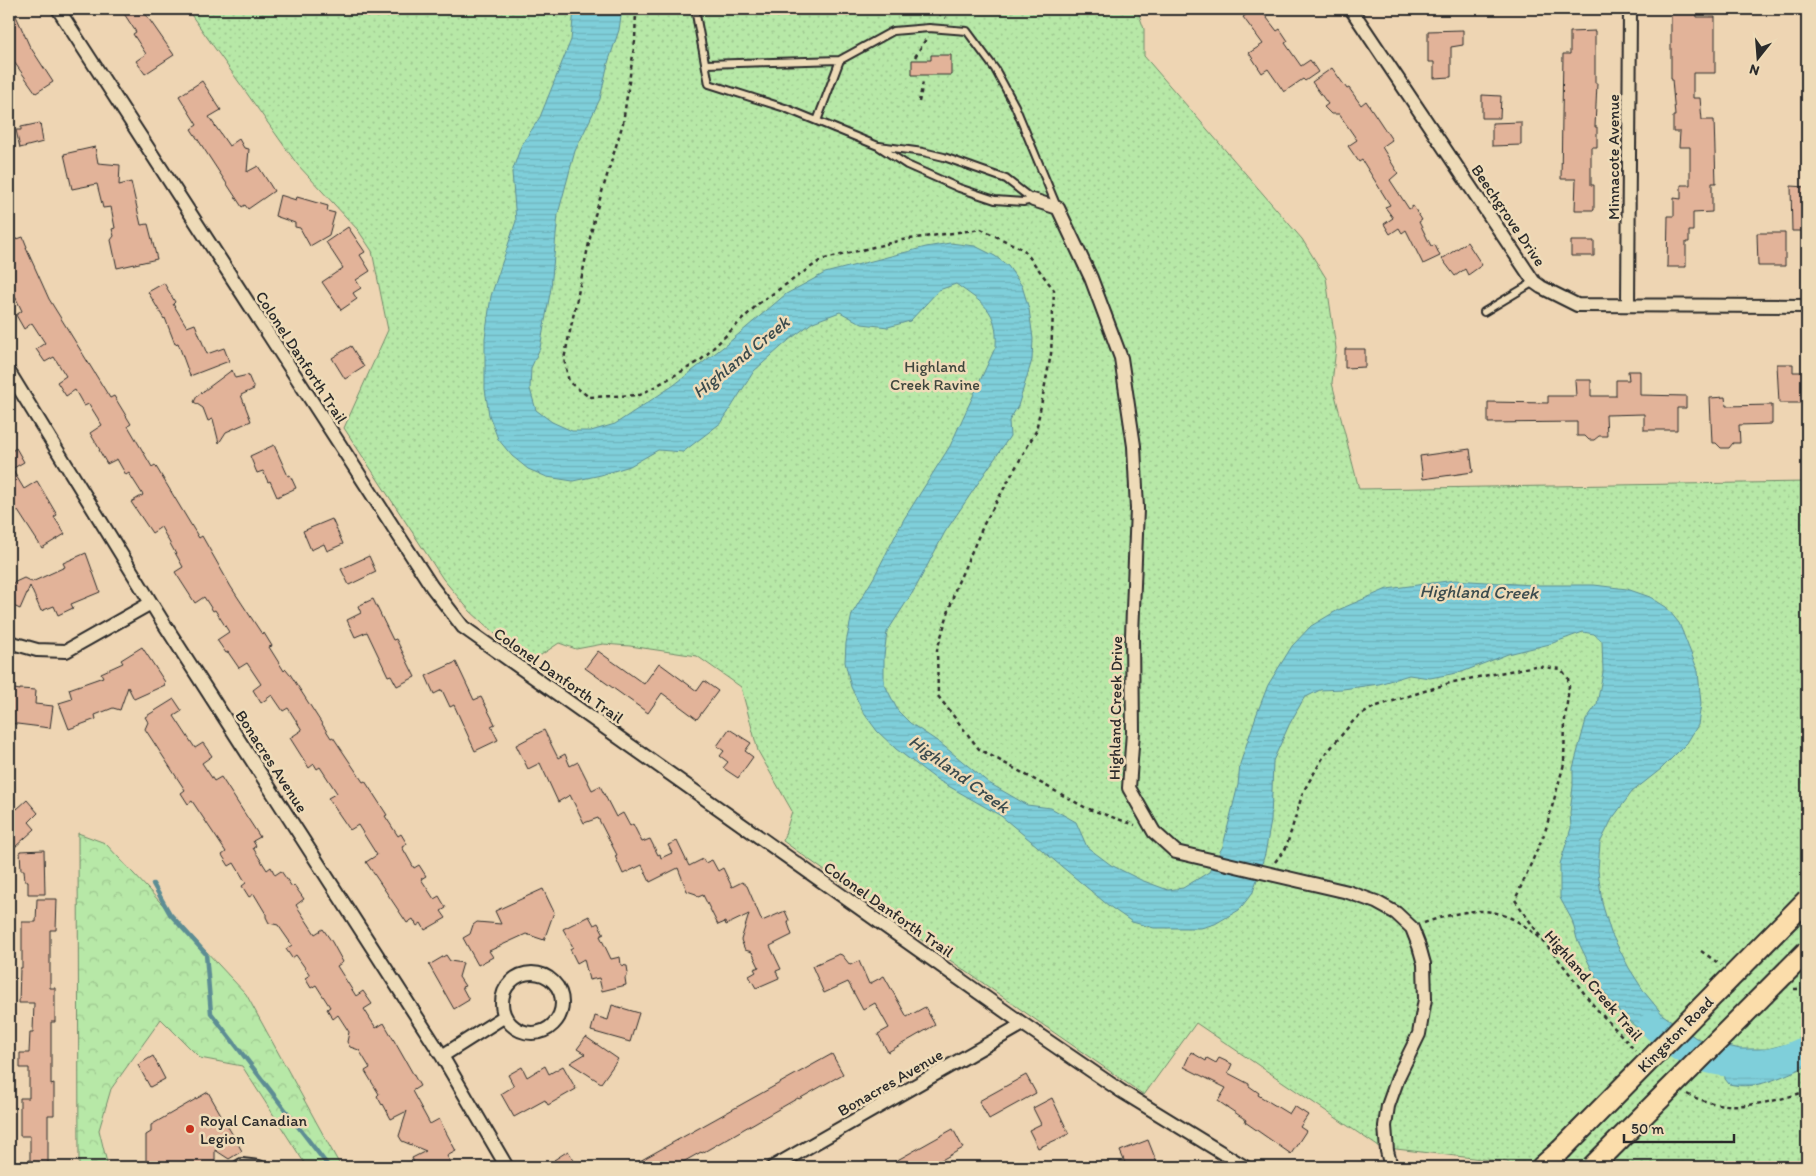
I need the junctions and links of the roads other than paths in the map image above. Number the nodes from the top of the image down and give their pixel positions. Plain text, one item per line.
1 (58, 9) edge
2 (695, 9) edge
3 (1351, 9) edge
4 (1630, 9) edge
5 (840, 60) junction
6 (706, 64) junction
7 (817, 121) junction
8 (878, 146) junction
9 (1033, 200) junction
10 (1058, 208) junction
11 (1534, 282) junction
12 (1628, 305) junction
13 (1807, 306) edge
14 (1484, 312) dead end
15 (9, 372) edge
16 (152, 603) junction
17 (9, 642) edge
18 (1807, 900) edge
19 (1807, 951) edge
20 (505, 1016) junction
21 (1023, 1024) junction
22 (442, 1056) junction
23 (239, 1167) edge
24 (259, 1167) edge
25 (507, 1167) edge
26 (773, 1167) edge
27 (1245, 1167) edge
28 (1391, 1167) edge
29 (1542, 1167) edge
30 (1592, 1167) edge

1 - 21 street, Colonel Danforth Trail
2 - 6 lane
3 - 11 street, Beechgrove Drive
4 - 12 street, Minnacote Avenue
5 - 6 lane
5 - 7 lane
5 - 10 lane
6 - 7 lane
7 - 8 lane
8 - 9 lane
8 - 9 lane
9 - 10 street
10 - 28 street, Highland Creek Drive
11 - 12 street, Beechgrove Drive
11 - 14 lane
12 - 13 street, Beechgrove Drive
15 - 16 street, Bonacres Avenue
16 - 17 street
16 - 22 street, Bonacres Avenue
18 - 29 main road, Kingston Road, bridge
19 - 30 main road, bridge
20 - 20 street
20 - 22 street
21 - 26 street, Bonacres Avenue
21 - 27 street, Colonel Danforth Trail
22 - 25 street, Bonacres Avenue
23 - 24 street

